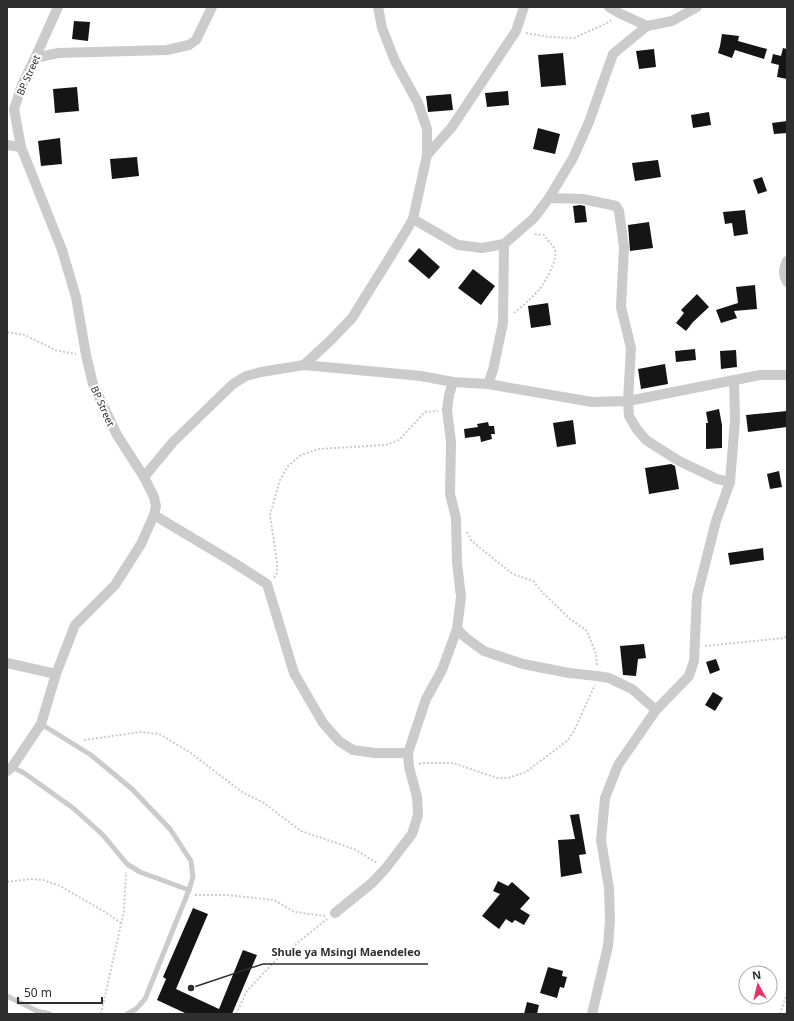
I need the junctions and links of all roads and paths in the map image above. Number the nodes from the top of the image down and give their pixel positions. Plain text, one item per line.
1 (58, 7) edge
2 (212, 7) edge
3 (378, 7) edge
4 (524, 7) edge
5 (610, 7) edge
6 (697, 7) edge
7 (619, 13) junction
8 (647, 26) junction
9 (516, 31) junction
10 (35, 58) junction
11 (7, 145) edge
12 (21, 147) junction
13 (427, 155) junction
14 (549, 198) junction
15 (413, 219) junction
16 (530, 234) dead end
17 (504, 244) junction
18 (787, 261) edge
19 (787, 282) edge
20 (503, 323) junction
21 (7, 332) edge
22 (86, 355) junction
23 (304, 365) junction
24 (787, 375) edge
25 (734, 380) junction
26 (453, 382) junction
27 (488, 384) junction
28 (628, 401) junction
29 (447, 410) junction
30 (144, 476) junction
31 (730, 482) junction
32 (154, 515) junction
33 (456, 518) junction
34 (267, 584) junction
35 (457, 629) junction
36 (787, 636) edge
37 (695, 647) junction
38 (7, 663) edge
39 (56, 674) junction
40 (597, 676) junction
41 (656, 710) junction
42 (41, 724) junction
43 (70, 742) junction
44 (408, 753) junction
45 (409, 766) junction
46 (10, 769) edge
47 (126, 864) junction
48 (386, 868) junction
49 (7, 882) edge
50 (189, 893) junction
51 (335, 912) dead end
52 (121, 923) junction
53 (787, 993) edge
54 (7, 996) edge
55 (50, 1014) edge
56 (101, 1014) edge
57 (126, 1014) edge
58 (236, 1014) edge
59 (592, 1014) edge
60 (780, 1014) edge

1 - 10 street, BP Street
2 - 10 street
3 - 13 street
4 - 9 street
5 - 7 street
6 - 8 street
7 - 8 street
7 - 9 path
8 - 14 street
9 - 13 street
10 - 12 street, BP Street
11 - 12 street
12 - 22 street, BP Street
13 - 15 street
14 - 17 street
14 - 28 street
15 - 17 street
15 - 23 street
16 - 20 path
17 - 20 street
18 - 19 street
20 - 27 street
21 - 22 path
22 - 30 street, BP Street
23 - 26 street
23 - 30 street
24 - 25 street
25 - 28 street
25 - 31 street
26 - 27 street
26 - 29 street
27 - 28 street
28 - 31 street
29 - 33 street
29 - 34 path
30 - 32 street, BP Street
31 - 37 street
32 - 34 street
32 - 39 street, BP Street
33 - 35 street
33 - 40 path
34 - 44 street
35 - 40 street
35 - 44 street
36 - 37 path
37 - 41 street
38 - 39 street
39 - 42 street, BP Street
40 - 41 street
40 - 45 path
41 - 59 street
42 - 43 lane
42 - 46 street, BP Street
43 - 48 path
43 - 50 lane
44 - 45 street
45 - 48 street
46 - 47 lane
47 - 50 lane
47 - 52 path
48 - 51 street
49 - 52 path
50 - 57 lane
50 - 58 path
52 - 56 path
53 - 60 path
54 - 55 lane

